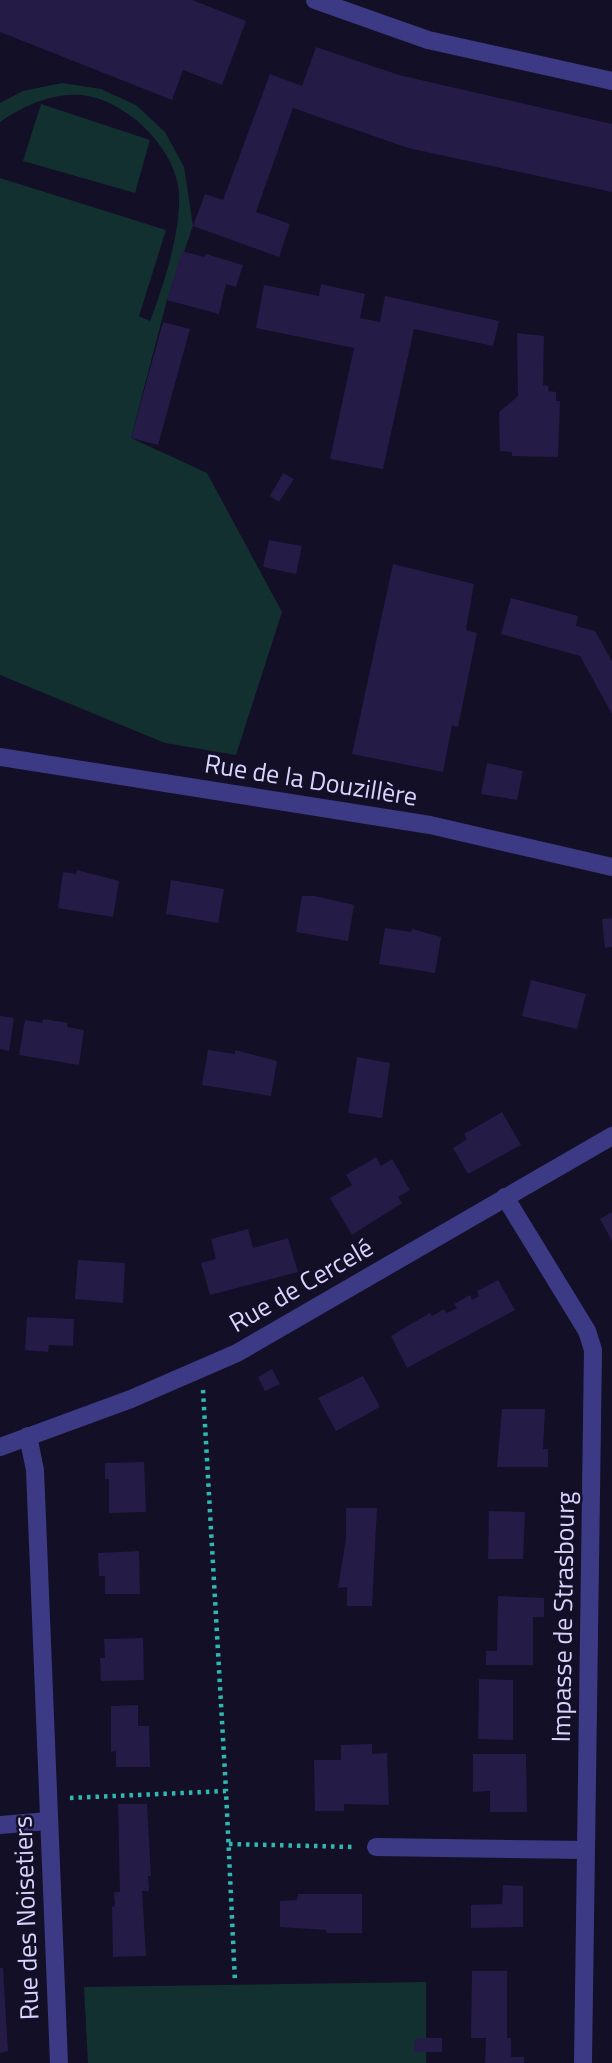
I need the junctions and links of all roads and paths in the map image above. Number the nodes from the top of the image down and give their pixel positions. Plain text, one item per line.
1 (314, 0) edge
2 (612, 81) edge
3 (0, 757) edge
4 (612, 867) edge
5 (612, 1136) edge
6 (505, 1196) junction
7 (195, 1372) junction
8 (28, 1436) junction
9 (0, 1447) edge
10 (226, 1791) junction
11 (48, 1800) junction
12 (48, 1821) junction
13 (0, 1825) edge
14 (229, 1844) junction
15 (376, 1847) joint
16 (586, 1850) junction
17 (235, 1982) dead end
18 (59, 2063) edge
19 (583, 2063) edge

1 - 2 street
3 - 4 street, Rue de la Douzillère
5 - 6 street, Rue de Cercelé
6 - 7 street, Rue de Cercelé
6 - 16 street, Impasse de Strasbourg
7 - 8 street, Rue de Cercelé
7 - 10 path
8 - 9 street, Rue de Cercelé
8 - 11 street, Rue des Noisetiers
10 - 11 path
10 - 14 path
11 - 12 street, Rue des Noisetiers
12 - 13 street
12 - 18 street, Rue des Noisetiers
14 - 15 path
14 - 17 path
15 - 16 street
16 - 19 street, Impasse de Strasbourg

